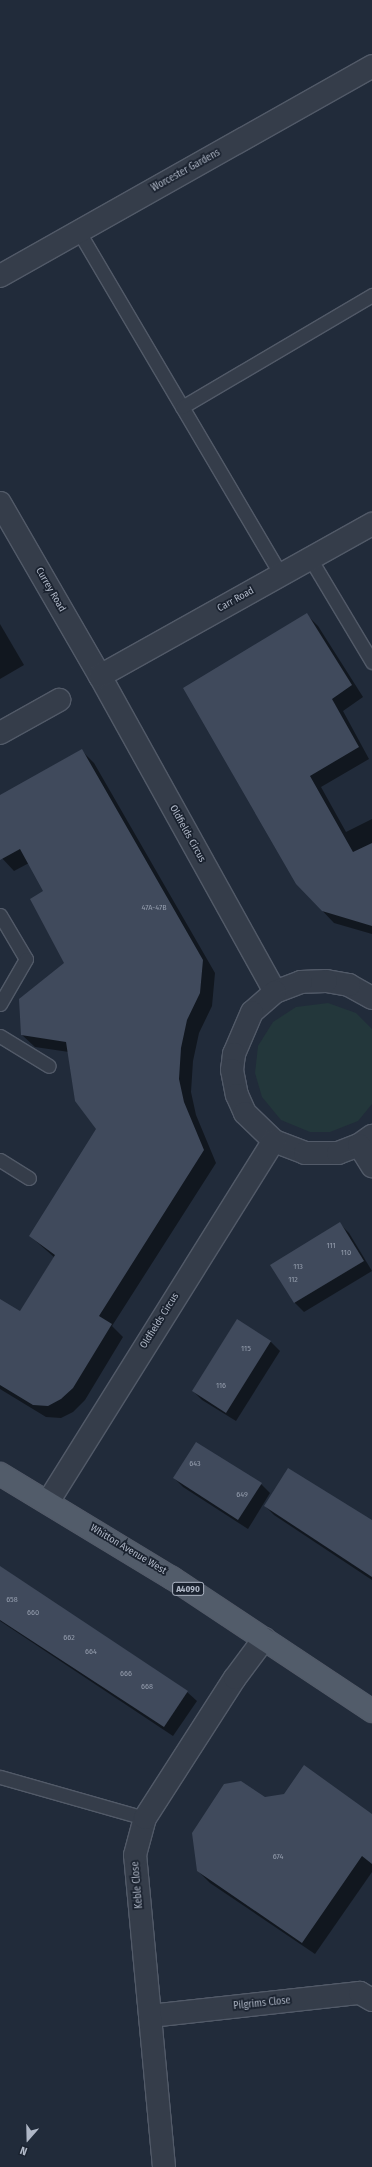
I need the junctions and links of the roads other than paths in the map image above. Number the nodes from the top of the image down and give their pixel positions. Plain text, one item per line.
1 (372, 66) edge
2 (78, 232) junction
3 (0, 276) edge
4 (372, 296) edge
5 (182, 407) junction
6 (0, 503) edge
7 (372, 524) edge
8 (311, 560) junction
9 (281, 575) junction
10 (372, 662) edge
11 (100, 676) junction
12 (59, 700) dead end
13 (0, 734) edge
14 (0, 915) edge
15 (275, 992) junction
16 (370, 994) edge
17 (0, 1004) edge
18 (0, 1036) edge
19 (49, 1066) dead end
20 (274, 1141) junction
21 (365, 1141) edge
22 (0, 1160) edge
23 (372, 1166) edge
24 (29, 1178) dead end
25 (0, 1474) edge
26 (48, 1502) junction
27 (264, 1639) junction
28 (372, 1711) edge
29 (0, 1776) edge
30 (145, 1818) junction
31 (372, 2000) edge
32 (150, 2016) junction
33 (164, 2167) edge

1 - 2 street, Worcester Gardens
2 - 3 street, Worcester Gardens
2 - 5 lane
4 - 5 lane
5 - 9 lane
6 - 11 street, Currey Road
7 - 8 street, Carr Road
8 - 9 street, Carr Road
8 - 10 lane
9 - 11 street, Carr Road
11 - 15 street, Oldfields Circus
12 - 13 street
14 - 17 lane
15 - 16 street
15 - 20 street
18 - 19 lane
20 - 21 street
20 - 26 street, Oldfields Circus
21 - 23 street
22 - 24 lane
25 - 26 main road, Whitton Avenue West / A4090
26 - 27 main road, Whitton Avenue West / A4090
27 - 28 main road, Whitton Avenue West / A4090
27 - 30 street, Keble Close
29 - 30 lane
30 - 32 street, Keble Close
31 - 32 street, Pilgrims Close
32 - 33 street, Keble Close

